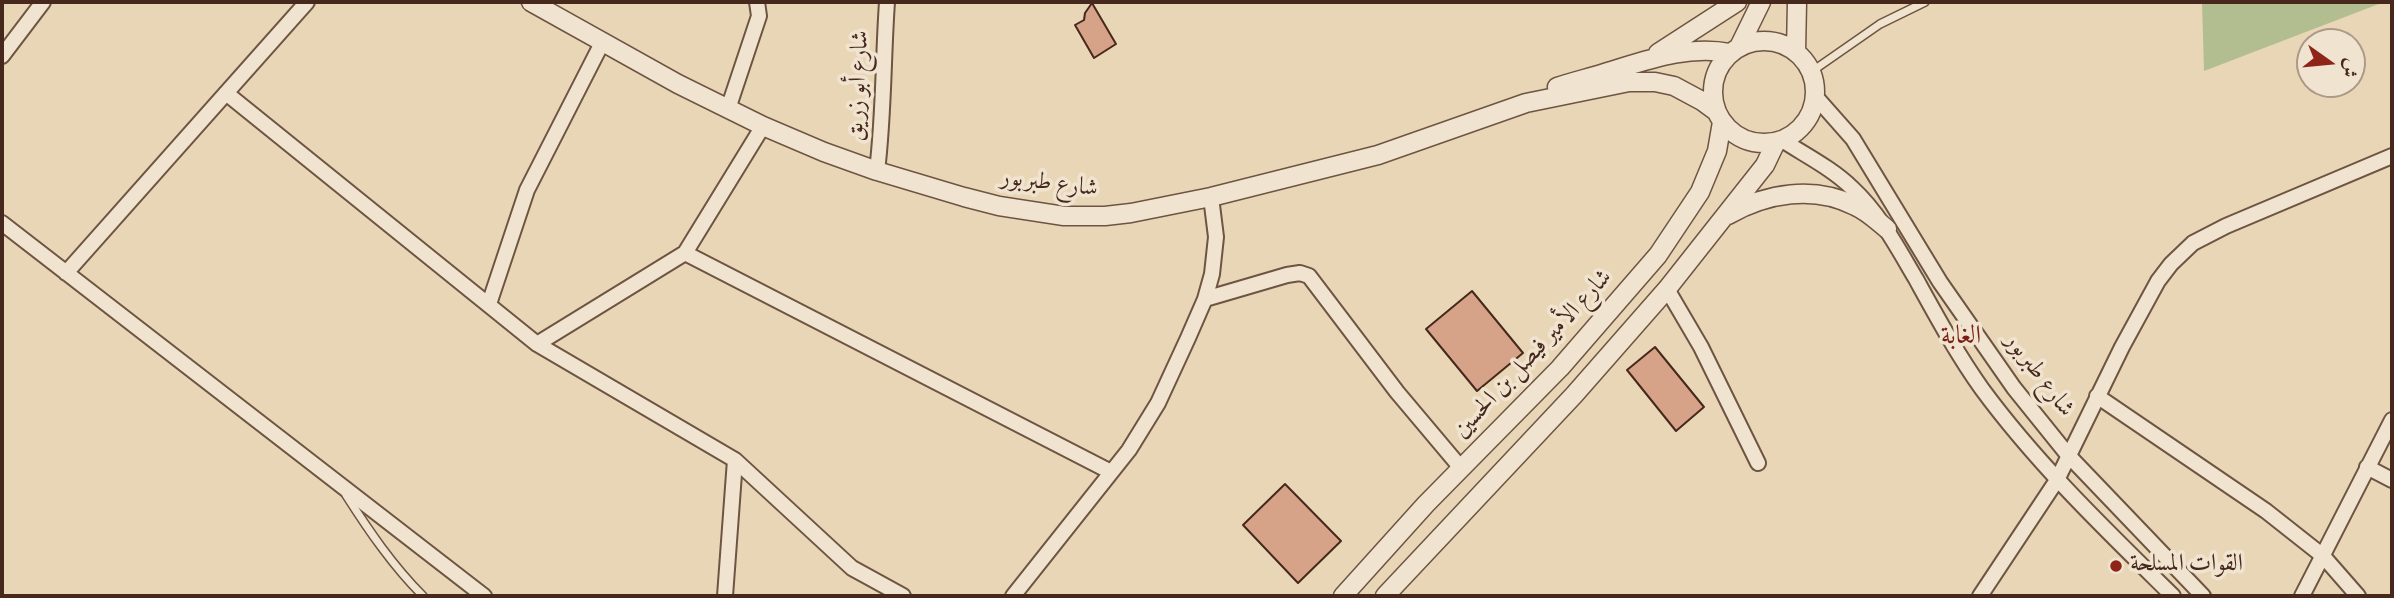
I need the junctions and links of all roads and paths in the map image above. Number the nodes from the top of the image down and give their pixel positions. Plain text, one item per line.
1 (43, 2) edge
2 (307, 2) edge
3 (531, 2) edge
4 (552, 2) edge
5 (757, 2) edge
6 (887, 2) edge
7 (1737, 2) edge
8 (1761, 2) edge
9 (1797, 2) edge
10 (1925, 2) edge
11 (587, 32) junction
12 (603, 41) junction
13 (1734, 50) junction
14 (1796, 52) junction
15 (2, 56) edge
16 (1649, 58) junction
17 (1811, 72) junction
18 (226, 93) junction
19 (1815, 96) junction
20 (1526, 103) junction
21 (728, 109) junction
22 (1720, 117) junction
23 (763, 125) junction
24 (1779, 141) junction
25 (2392, 156) edge
26 (877, 172) junction
27 (1211, 197) junction
28 (1722, 218) junction
29 (2, 223) edge
30 (1887, 229) junction
31 (685, 253) junction
32 (66, 273) junction
33 (1667, 289) junction
34 (1205, 299) junction
35 (489, 304) junction
36 (537, 344) junction
37 (2097, 397) junction
38 (2392, 420) edge
39 (2068, 455) junction
40 (734, 460) junction
41 (1758, 463) dead end
42 (2367, 467) junction
43 (1461, 468) junction
44 (1111, 472) junction
45 (2057, 480) junction
46 (2392, 480) edge
47 (340, 485) junction
48 (1392, 543) junction
49 (2323, 556) junction
50 (1410, 571) junction
51 (423, 596) edge
52 (484, 596) edge
53 (725, 596) edge
54 (904, 596) edge
55 (1013, 596) edge
56 (1343, 596) edge
57 (1385, 596) edge
58 (1980, 596) edge
59 (2173, 596) edge
60 (2203, 596) edge
61 (2302, 596) edge
62 (2358, 596) edge

1 - 15 street
2 - 18 street
3 - 11 street, شارع طبربور
4 - 11 street, شارع طبربور
5 - 21 street
6 - 26 street, شارع أبو زريق
7 - 16 street
8 - 13 street
9 - 14 street
10 - 17 lane
11 - 12 street, شارع طبربور
12 - 21 street, شارع طبربور
12 - 35 street
13 - 14 street
13 - 16 street, شارع طبربور
13 - 22 street
14 - 17 street
16 - 20 street, شارع طبربور
17 - 19 street
18 - 32 street
18 - 35 street
19 - 24 street
19 - 39 street, شارع طبربور
20 - 22 street, شارع طبربور
20 - 27 street, شارع طبربور
21 - 23 street, شارع طبربور
22 - 24 street
22 - 43 street, شارع الأمير فيصل بن الحسين
23 - 26 street, شارع طبربور
23 - 31 street
24 - 28 street
24 - 30 street, شارع طبربور
25 - 37 street
26 - 27 street, شارع طبربور
27 - 34 street
28 - 30 street
28 - 33 street
29 - 32 street
30 - 45 street, شارع طبربور
31 - 36 street
31 - 44 street
32 - 47 street
33 - 41 street
33 - 50 street
34 - 43 street
34 - 44 street
35 - 36 street
36 - 40 street
37 - 39 street
37 - 49 street
38 - 42 street
39 - 45 street
39 - 60 street, شارع طبربور
40 - 53 street
40 - 54 street
42 - 46 street
42 - 49 street
43 - 48 street, شارع الأمير فيصل بن الحسين
44 - 55 street
45 - 58 street
45 - 59 street, شارع طبربور
47 - 51 lane
47 - 52 street
48 - 50 street
48 - 56 street, شارع الأمير فيصل بن الحسين
49 - 61 street
49 - 62 street
50 - 57 street

